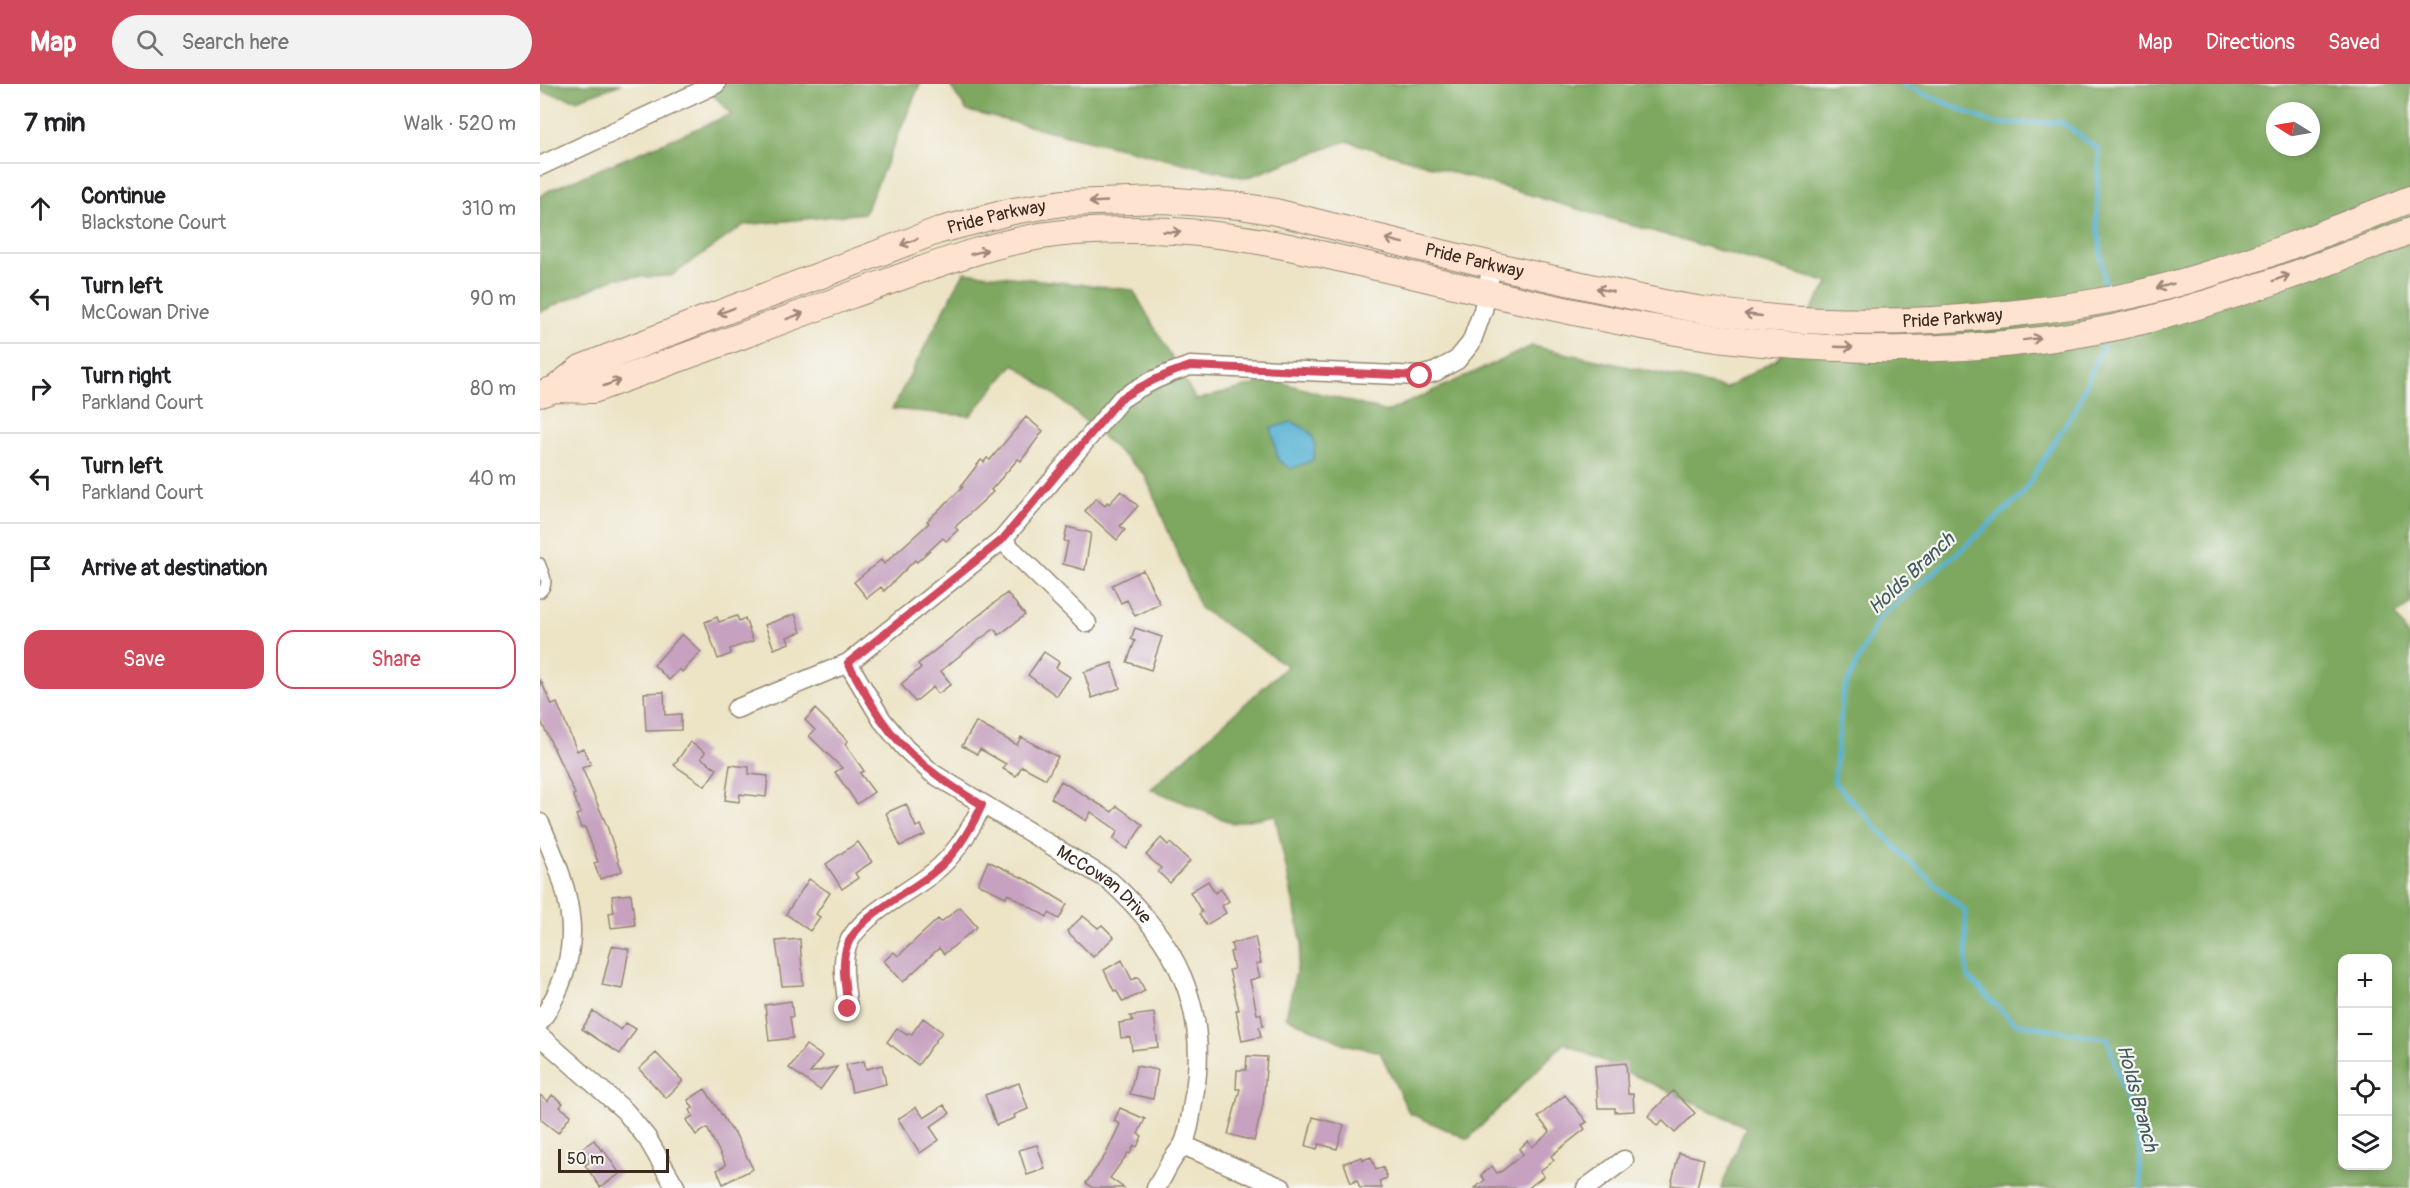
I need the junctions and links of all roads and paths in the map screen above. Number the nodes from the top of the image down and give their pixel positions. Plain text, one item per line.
1 (716, 84) edge
2 (540, 166) edge
3 (2410, 199) edge
4 (2410, 231) edge
5 (1492, 266) junction
6 (1488, 293) junction
7 (547, 392) edge
8 (1002, 540) junction
9 (540, 563) edge
10 (540, 593) edge
11 (1087, 623) dead end
12 (848, 663) junction
13 (735, 709) dead end
14 (982, 805) junction
15 (540, 824) edge
16 (848, 1009) dead end
17 (540, 1022) edge
18 (540, 1036) edge
19 (1183, 1145) junction
20 (1624, 1160) dead end
21 (676, 1188) edge
22 (1156, 1188) edge
23 (1282, 1188) edge
24 (1586, 1188) edge

1 - 2 street
3 -> 5 main road, Pride Parkway
6 -> 4 main road, Pride Parkway
5 - 6 street
5 -> 7 main road, Pride Parkway
7 -> 6 main road, Pride Parkway
6 - 8 street
8 - 11 street
8 - 12 street
9 - 10 lane
12 - 13 street
12 - 14 street, McCowan Drive
14 - 16 street
14 - 19 street, McCowan Drive
15 - 17 street
18 - 21 street
19 - 22 street, McCowan Drive
19 - 23 street
20 - 24 street

